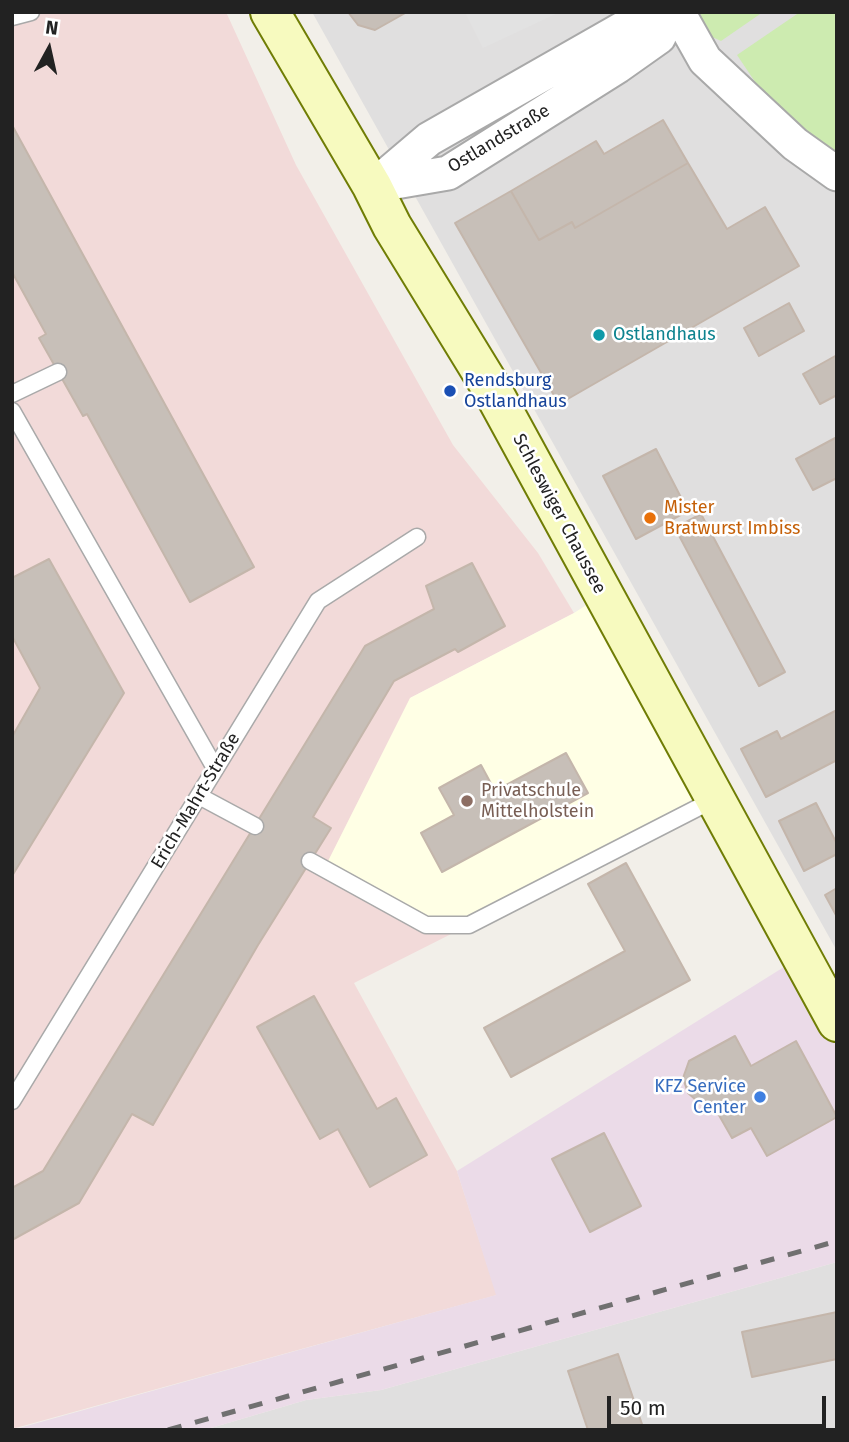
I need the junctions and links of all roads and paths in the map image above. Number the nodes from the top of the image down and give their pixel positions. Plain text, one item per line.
1 (31, 12) edge
2 (270, 12) edge
3 (652, 12) edge
4 (668, 12) edge
5 (678, 12) edge
6 (12, 17) edge
7 (837, 174) edge
8 (372, 186) junction
9 (58, 372) dead end
10 (12, 394) edge
11 (12, 411) edge
12 (417, 537) dead end
13 (215, 768) junction
14 (199, 796) junction
15 (713, 800) junction
16 (255, 826) dead end
17 (310, 861) dead end
18 (837, 1022) edge
19 (12, 1101) edge

1 - 6 lane
2 - 8 main road, Schleswiger Chaussee
3 - 8 street, Ostlandstraße
4 - 8 street, Ostlandstraße
5 - 7 street
8 - 15 main road, Schleswiger Chaussee
9 - 10 lane
11 - 13 lane
12 - 13 lane, Erich-Mahrt-Straße
13 - 14 lane, Erich-Mahrt-Straße
14 - 16 lane
14 - 19 lane, Erich-Mahrt-Straße
15 - 17 lane
15 - 18 main road, Schleswiger Chaussee

